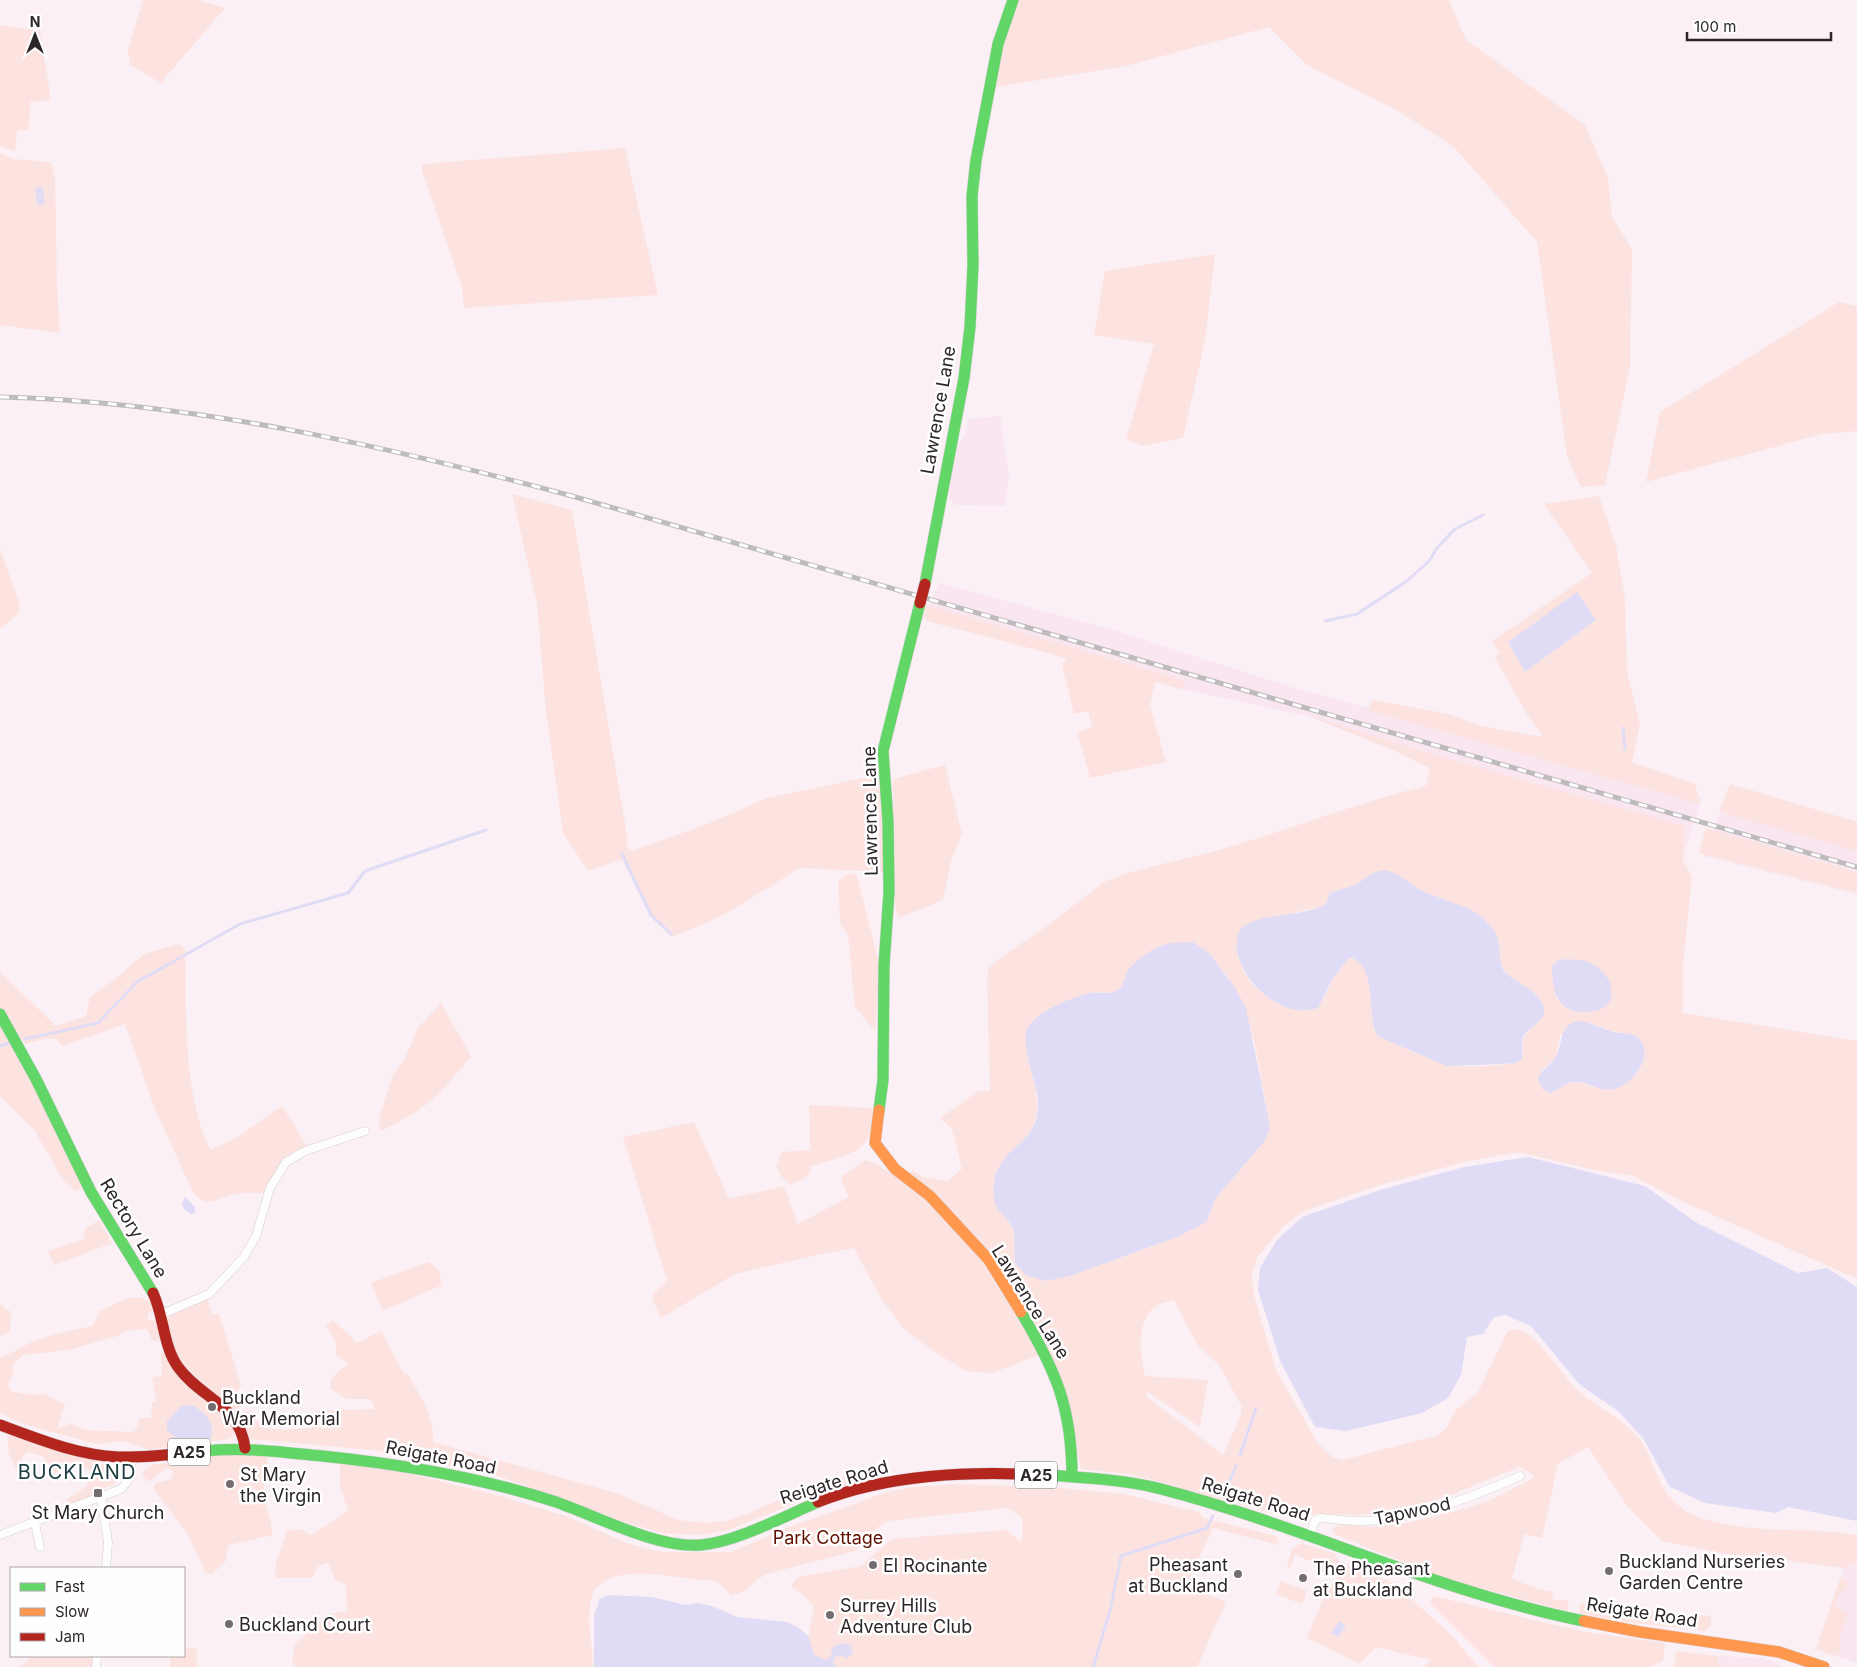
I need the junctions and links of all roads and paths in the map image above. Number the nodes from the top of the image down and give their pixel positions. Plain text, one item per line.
1 (1013, 0) edge
2 (0, 1014) edge
3 (365, 1131) dead end
4 (162, 1314) junction
5 (0, 1425) edge
6 (245, 1448) junction
7 (133, 1458) junction
8 (1520, 1476) dead end
9 (1072, 1478) junction
10 (101, 1498) junction
11 (35, 1523) junction
12 (1310, 1534) junction
13 (0, 1535) edge
14 (40, 1547) dead end
15 (106, 1567) edge
16 (1824, 1667) edge

1 - 9 street, Lawrence Lane, bridge
2 - 4 street, Rectory Lane
3 - 4 street
4 - 6 street, Rectory Lane
5 - 7 street, Reigate Road / A25
6 - 7 street, Reigate Road / A25
6 - 9 street, Reigate Road / A25
7 - 10 street
8 - 12 street, Tapwood
9 - 12 street, Reigate Road / A25
10 - 11 street
10 - 15 street
11 - 13 street
11 - 14 street
12 - 16 street, Reigate Road / A25

